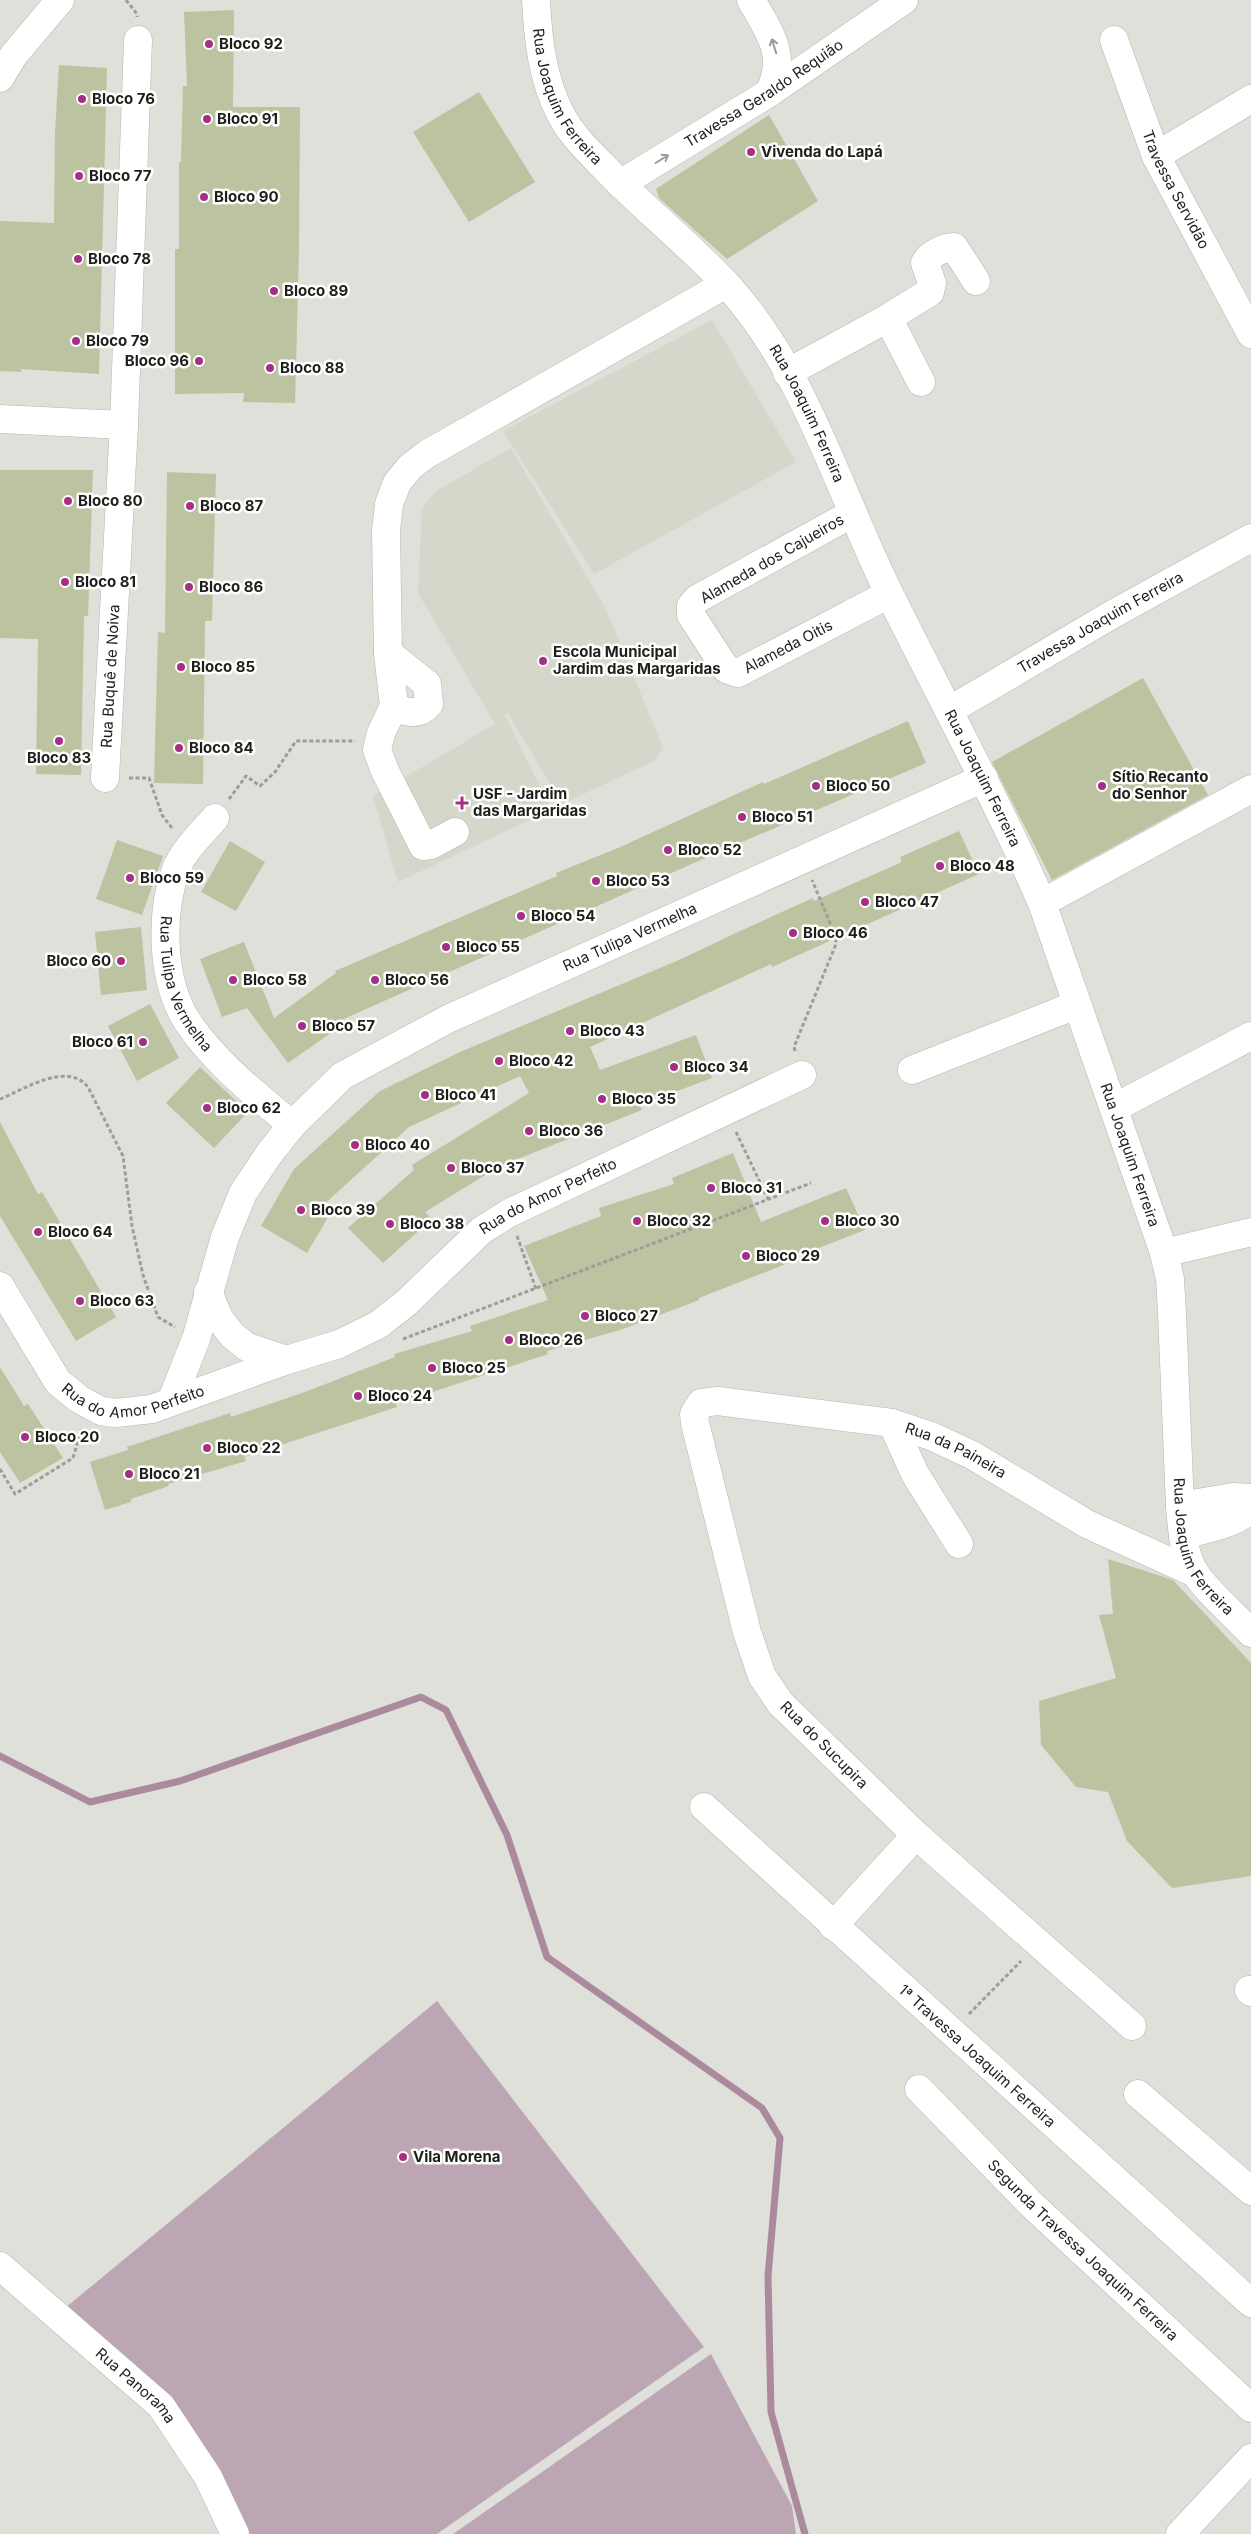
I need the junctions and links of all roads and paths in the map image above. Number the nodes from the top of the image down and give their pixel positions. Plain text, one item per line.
1 (60, 0) edge
2 (126, 0) edge
3 (536, 0) edge
4 (751, 0) edge
5 (904, 0) edge
6 (137, 14) dead end
7 (138, 40) dead end
8 (1114, 40) dead end
9 (4, 59) edge
10 (769, 92) junction
11 (1251, 99) edge
12 (1156, 156) junction
13 (620, 184) junction
14 (976, 281) dead end
15 (726, 284) junction
16 (888, 318) junction
17 (1248, 323) edge
18 (787, 373) junction
19 (922, 382) dead end
20 (0, 419) edge
21 (124, 425) junction
22 (853, 513) junction
23 (1251, 538) edge
24 (889, 594) junction
25 (691, 606) joint
26 (388, 654) junction
27 (394, 706) junction
28 (950, 710) junction
29 (361, 741) dead end
30 (105, 778) dead end
31 (149, 778) dead end
32 (984, 778) junction
33 (1251, 789) edge
34 (162, 815) dead end
35 (215, 818) joint
36 (455, 832) dead end
37 (803, 859) junction
38 (1042, 903) junction
39 (1076, 1006) junction
40 (1251, 1036) edge
41 (912, 1070) dead end
42 (802, 1075) joint
43 (0, 1098) edge
44 (1123, 1103) junction
45 (726, 1111) junction
46 (292, 1125) junction
47 (811, 1183) dead end
48 (768, 1199) junction
49 (509, 1213) junction
50 (1251, 1232) edge
51 (1164, 1254) junction
52 (0, 1286) edge
53 (536, 1289) junction
54 (208, 1292) junction
55 (196, 1339) junction
56 (394, 1342) dead end
57 (287, 1360) junction
58 (171, 1402) junction
59 (94, 1407) junction
60 (696, 1407) joint
61 (892, 1424) junction
62 (0, 1469) edge
63 (1251, 1498) edge
64 (1180, 1506) junction
65 (1251, 1508) edge
66 (1183, 1535) junction
67 (959, 1544) dead end
68 (1195, 1573) junction
69 (1251, 1633) edge
70 (704, 1807) dead end
71 (916, 1836) junction
72 (833, 1926) junction
73 (1039, 1943) junction
74 (1132, 2026) dead end
75 (950, 2032) junction
76 (919, 2089) dead end
77 (1138, 2094) dead end
78 (1251, 2191) edge
79 (0, 2266) edge
80 (1251, 2303) edge
81 (1251, 2408) edge
82 (1251, 2458) edge
83 (236, 2534) edge
84 (1180, 2534) edge

1 - 9 street
2 - 6 path
3 - 13 street, Rua Joaquim Ferreira
10 -> 4 street
5 - 10 street, Travessa Geraldo Requião
7 - 21 street, Rua Buquê de Noiva
8 - 12 street, Travessa Servidão
13 -> 10 street, Travessa Geraldo Requião
11 - 12 street
12 - 17 street, Travessa Servidão
13 - 15 street, Rua Joaquim Ferreira
14 - 16 street
15 - 18 street, Rua Joaquim Ferreira
15 - 26 street
16 - 18 street
16 - 19 street
18 - 22 street, Rua Joaquim Ferreira
20 - 21 street
21 - 30 street, Rua Buquê de Noiva
22 - 24 street, Rua Joaquim Ferreira
22 - 25 street, Alameda dos Cajueiros
23 - 28 street, Travessa Joaquim Ferreira
24 - 25 street, Alameda Oitis
24 - 28 street, Rua Joaquim Ferreira
26 - 27 street
26 - 27 street
27 - 36 street
28 - 32 street, Rua Joaquim Ferreira
29 - 35 path
31 - 34 path
32 - 37 street, Rua Tulipa Vermelha
32 - 38 street, Rua Joaquim Ferreira
33 - 38 street
35 - 46 street, Rua Tulipa Vermelha
37 - 42 path
37 - 46 street, Rua Tulipa Vermelha
38 - 39 street, Rua Joaquim Ferreira
39 - 41 street
39 - 44 street, Rua Joaquim Ferreira
40 - 44 street
42 - 45 street, Rua do Amor Perfeito
43 - 55 path
44 - 51 street, Rua Joaquim Ferreira
45 - 48 path
45 - 49 street, Rua do Amor Perfeito
46 - 54 street, Rua Tulipa Vermelha
47 - 48 path
48 - 53 path
49 - 53 path
49 - 57 street, Rua do Amor Perfeito
50 - 51 street
51 - 64 street, Rua Joaquim Ferreira
52 - 59 street, Rua do Amor Perfeito
53 - 56 path
54 - 55 street, Rua Tulipa Vermelha
54 - 57 street
55 - 58 street, Rua Tulipa Vermelha
57 - 58 street, Rua do Amor Perfeito
58 - 59 street, Rua do Amor Perfeito
59 - 62 path
60 - 61 street, Rua da Paineira
60 - 71 street, Rua do Sucupira
61 - 67 street
61 - 68 street, Rua da Paineira
63 - 64 street
64 - 66 street, Rua Joaquim Ferreira
65 - 66 street
66 - 68 street, Rua Joaquim Ferreira
68 - 69 street, Rua Joaquim Ferreira
70 - 72 street, 1ª Travessa Joaquim Ferreira
71 - 72 street
71 - 73 street, Rua do Sucupira
72 - 75 street, 1ª Travessa Joaquim Ferreira
73 - 74 street, Rua do Sucupira
73 - 75 path
75 - 80 street, 1ª Travessa Joaquim Ferreira
76 - 81 street, Segunda Travessa Joaquim Ferreira
77 - 78 street
79 - 83 street, Rua Panorama
82 - 84 street

